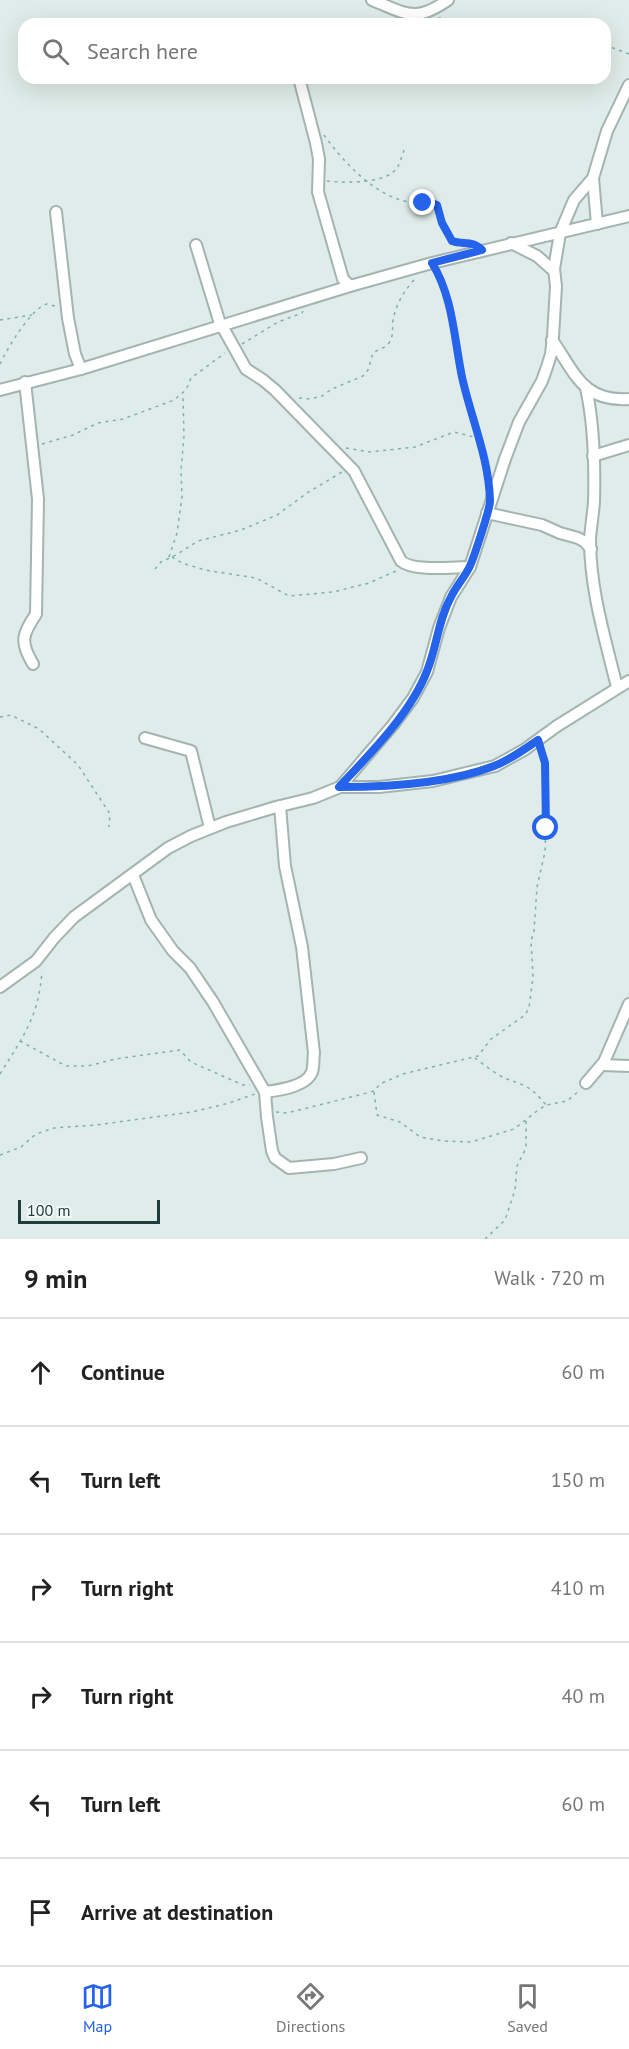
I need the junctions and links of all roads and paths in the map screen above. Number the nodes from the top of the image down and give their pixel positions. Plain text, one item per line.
1 (372, 0) edge
2 (448, 0) edge
3 (416, 15) junction
4 (446, 18) edge
5 (611, 47) edge
6 (629, 54) edge
7 (301, 84) edge
8 (629, 85) edge
9 (322, 132) dead end
10 (404, 150) dead end
11 (593, 178) junction
12 (317, 180) junction
13 (367, 181) junction
14 (56, 212) dead end
15 (629, 216) edge
16 (597, 224) junction
17 (560, 233) junction
18 (511, 243) junction
19 (196, 245) dead end
20 (482, 250) junction
21 (432, 263) junction
22 (554, 272) junction
23 (419, 276) dead end
24 (350, 286) junction
25 (307, 300) junction
26 (67, 311) junction
27 (33, 315) junction
28 (0, 320) edge
29 (221, 327) junction
30 (552, 340) junction
31 (234, 348) junction
32 (0, 364) edge
33 (81, 369) junction
34 (25, 382) junction
35 (586, 388) junction
36 (0, 390) edge
37 (183, 393) junction
38 (629, 399) edge
39 (287, 402) junction
40 (479, 439) junction
41 (629, 445) edge
42 (32, 448) junction
43 (347, 448) dead end
44 (593, 456) junction
45 (351, 468) junction
46 (487, 481) dead end
47 (487, 513) junction
48 (591, 549) junction
49 (171, 557) junction
50 (411, 566) junction
51 (470, 567) junction
52 (155, 569) dead end
53 (33, 664) dead end
54 (629, 681) edge
55 (617, 687) junction
56 (0, 712) edge
57 (3, 715) junction
58 (0, 717) edge
59 (145, 738) dead end
60 (538, 740) junction
61 (339, 787) junction
62 (280, 806) junction
63 (109, 827) dead end
64 (210, 828) junction
65 (133, 875) junction
66 (43, 953) junction
67 (0, 987) edge
68 (629, 1004) edge
69 (20, 1041) junction
70 (475, 1057) junction
71 (602, 1065) junction
72 (629, 1066) edge
73 (0, 1074) edge
74 (586, 1083) joint
75 (263, 1089) junction
76 (374, 1091) junction
77 (266, 1105) junction
78 (546, 1105) junction
79 (526, 1119) junction
80 (0, 1155) edge
81 (361, 1158) dead end
82 (484, 1239) edge

1 - 3 street
2 - 3 street
3 - 4 path
5 - 6 path
7 - 12 street
8 - 11 street
9 - 13 path
10 - 13 path
11 - 16 street
11 - 17 street
12 - 13 path
12 - 24 street
13 - 20 path
14 - 26 street
15 - 16 street
16 - 17 street
17 - 18 street
17 - 22 street
18 - 20 street
18 - 22 street
19 - 29 street
20 - 21 street
21 - 24 street
21 - 40 path
22 - 30 street
23 - 39 path
24 - 25 street
25 - 29 street
25 - 31 path
26 - 27 path
26 - 33 street
27 - 28 path
27 - 32 path
29 - 31 street
29 - 33 street
30 - 35 street
30 - 47 street
31 - 37 path
31 - 39 street
33 - 34 street
34 - 36 street
34 - 42 street
35 - 38 street
35 - 44 street
37 - 42 path
37 - 49 path
39 - 45 street
40 - 43 path
40 - 46 path
41 - 44 street
42 - 53 street
44 - 48 street
45 - 49 path
45 - 50 street
47 - 48 street
47 - 51 street
48 - 55 street
49 - 50 path
49 - 52 path
50 - 51 street
51 - 61 street
54 - 55 street
55 - 60 street
56 - 57 path
57 - 58 path
57 - 63 path
59 - 64 street
60 - 61 street
60 - 70 path
61 - 62 street
62 - 64 street
62 - 75 street
64 - 65 street
65 - 66 street
65 - 75 street
66 - 67 street
66 - 69 path
68 - 71 street
69 - 73 path
69 - 75 path
70 - 76 path
70 - 78 path
71 - 72 street
71 - 74 street
74 - 78 path
75 - 77 street
75 - 80 path
76 - 77 path
76 - 79 path
77 - 81 street
78 - 79 path
79 - 82 path

